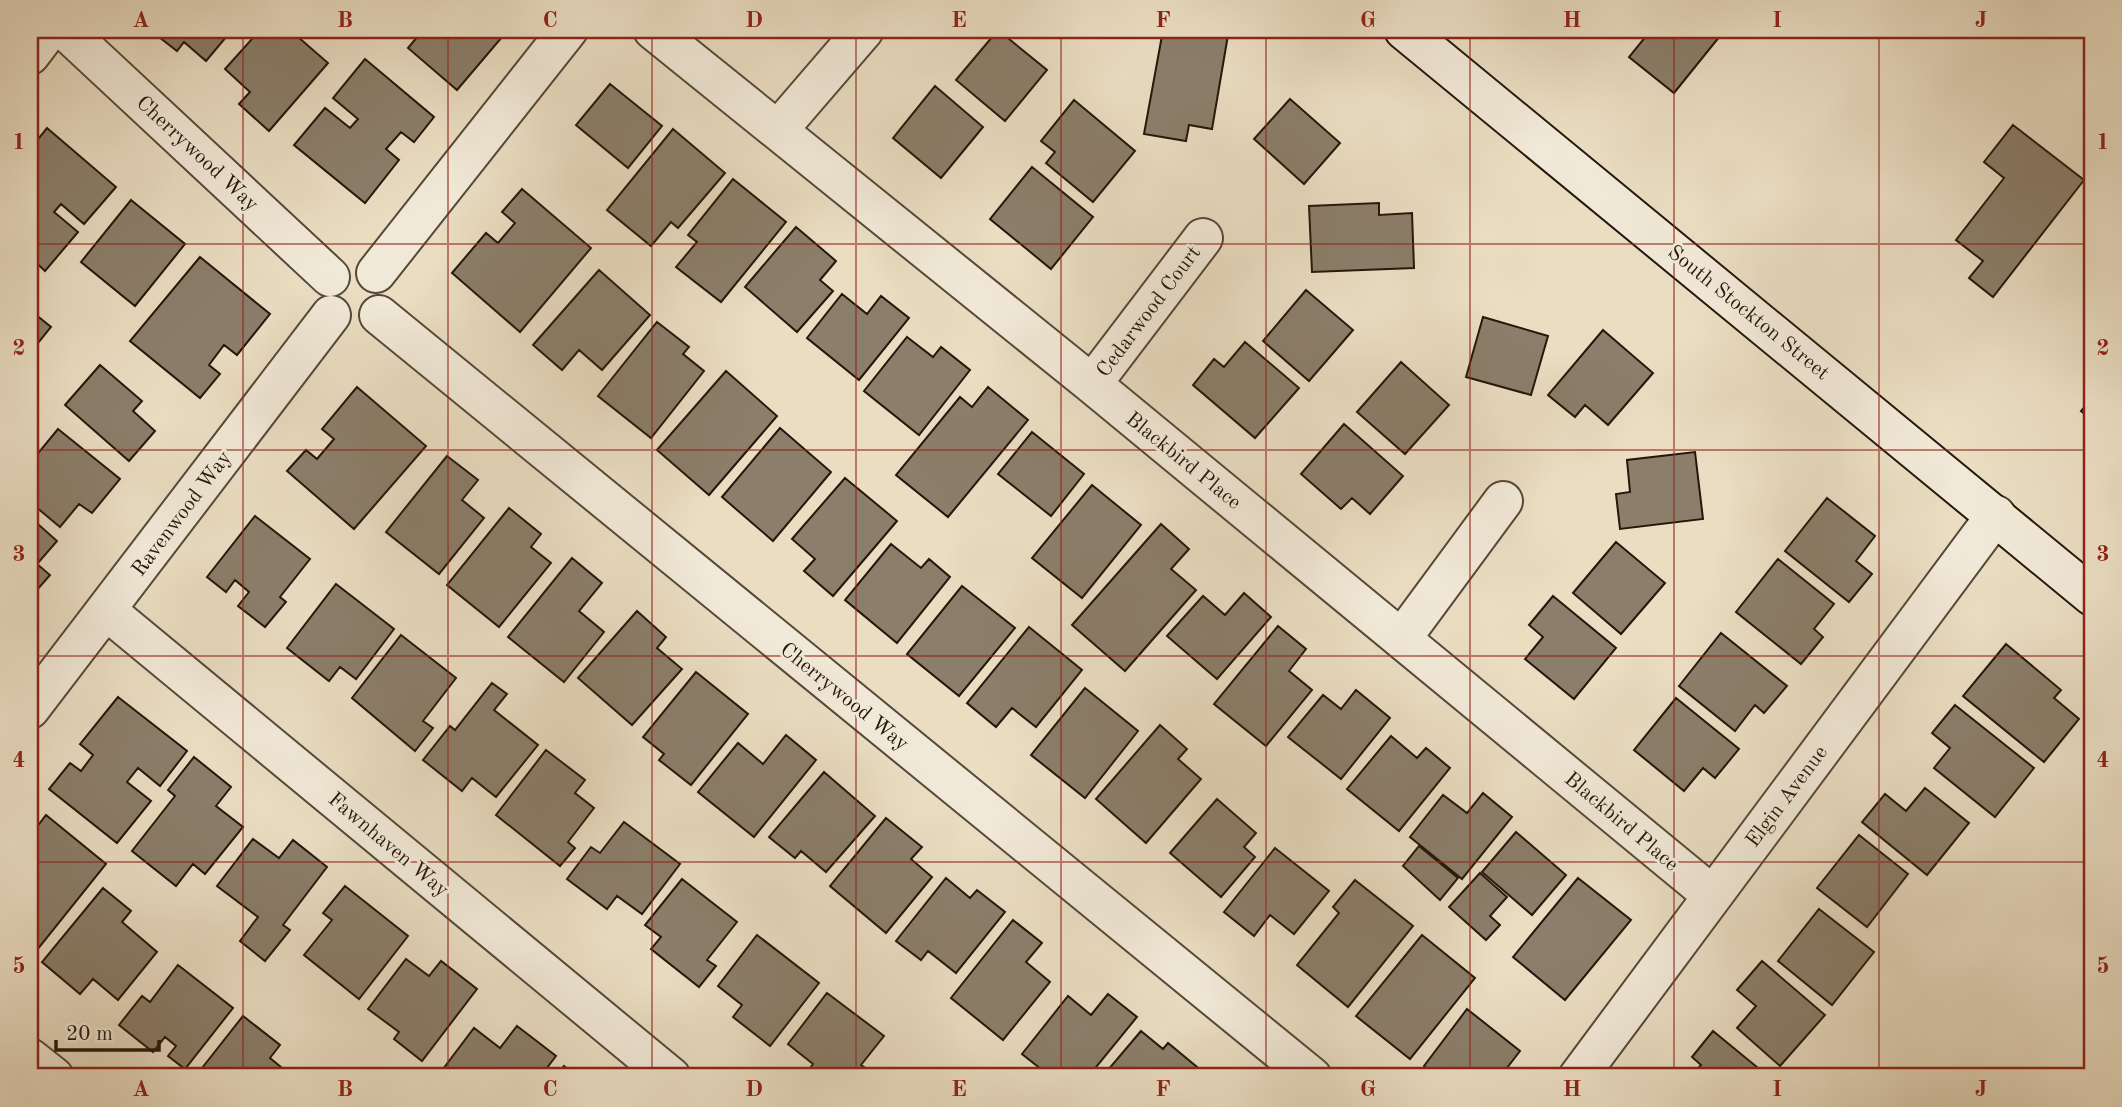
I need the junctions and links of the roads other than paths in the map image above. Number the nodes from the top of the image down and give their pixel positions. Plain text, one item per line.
1 (49, 30) edge
2 (65, 30) edge
3 (569, 30) edge
4 (653, 30) edge
5 (864, 30) edge
6 (1419, 34) edge
7 (30, 54) edge
8 (778, 130) junction
9 (1203, 237) dead end
10 (376, 273) junction
11 (330, 277) junction
12 (331, 315) junction
13 (379, 315) junction
14 (1092, 384) junction
15 (1503, 501) dead end
16 (1996, 515) junction
17 (2092, 596) edge
18 (107, 611) junction
19 (1402, 639) junction
20 (30, 709) edge
21 (1712, 895) junction
22 (30, 1058) edge
23 (54, 1077) edge
24 (671, 1077) edge
25 (1312, 1077) edge
26 (1578, 1077) edge

1 - 7 street
2 - 11 street, Cherrywood Way
3 - 10 street
4 - 8 street, Blackbird Place
5 - 8 street
6 - 16 street, South Stockton Street
8 - 14 street, Blackbird Place
9 - 14 street, Cedarwood Court
10 - 11 street
10 - 13 street
11 - 12 street
12 - 13 street
12 - 18 street, Ravenwood Way
13 - 25 street, Cherrywood Way
14 - 19 street, Blackbird Place
15 - 19 street
16 - 17 street, South Stockton Street
16 - 21 street, Elgin Avenue
18 - 20 street, Ravenwood Way
18 - 24 street, Fawnhaven Way
19 - 21 street, Blackbird Place
21 - 26 street, Elgin Avenue
22 - 23 street

